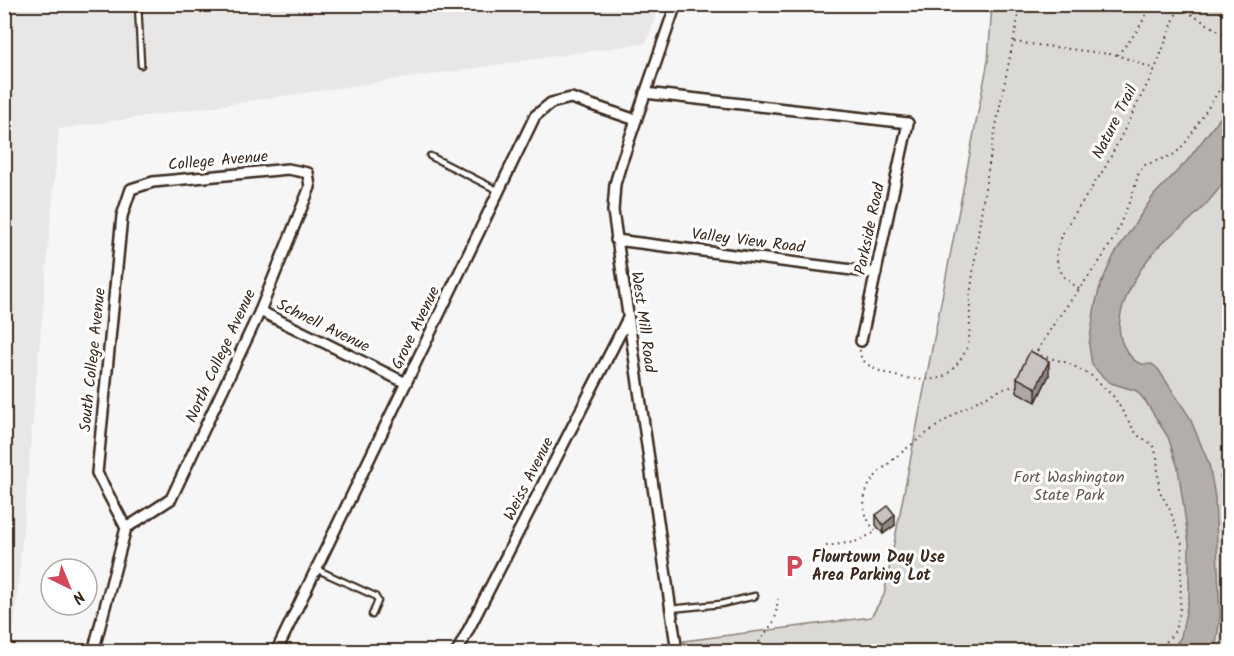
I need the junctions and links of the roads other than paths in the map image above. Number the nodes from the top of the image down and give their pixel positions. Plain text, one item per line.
1 (138, 4) edge
2 (676, 4) edge
3 (141, 65) dead end
4 (645, 93) junction
5 (636, 120) junction
6 (430, 156) dead end
7 (308, 173) joint
8 (131, 189) joint
9 (499, 191) junction
10 (616, 240) junction
11 (876, 273) junction
12 (260, 311) junction
13 (628, 319) junction
14 (861, 341) road end
15 (406, 383) junction
16 (126, 528) junction
17 (316, 569) junction
18 (755, 596) dead end
19 (670, 609) junction
20 (372, 615) dead end
21 (93, 651) edge
22 (276, 651) edge
23 (457, 651) edge
24 (677, 651) edge

1 - 3 lane
2 - 4 street, West Mill Road
4 - 5 street, West Mill Road
4 - 11 street, Parkside Road
5 - 9 street, Grove Avenue
5 - 10 street, West Mill Road
6 - 9 lane
7 - 8 street, College Avenue
7 - 12 street, North College Avenue
8 - 16 street, South College Avenue
9 - 15 street, Grove Avenue
10 - 11 street, Valley View Road
10 - 13 street, West Mill Road
11 - 14 street, Parkside Road
12 - 15 street, Schnell Avenue
12 - 16 street, North College Avenue
13 - 19 street, West Mill Road
13 - 23 street, Weiss Avenue
15 - 17 street, Grove Avenue
16 - 21 street
17 - 20 lane
17 - 22 street, Grove Avenue
18 - 19 lane
19 - 24 street, West Mill Road

